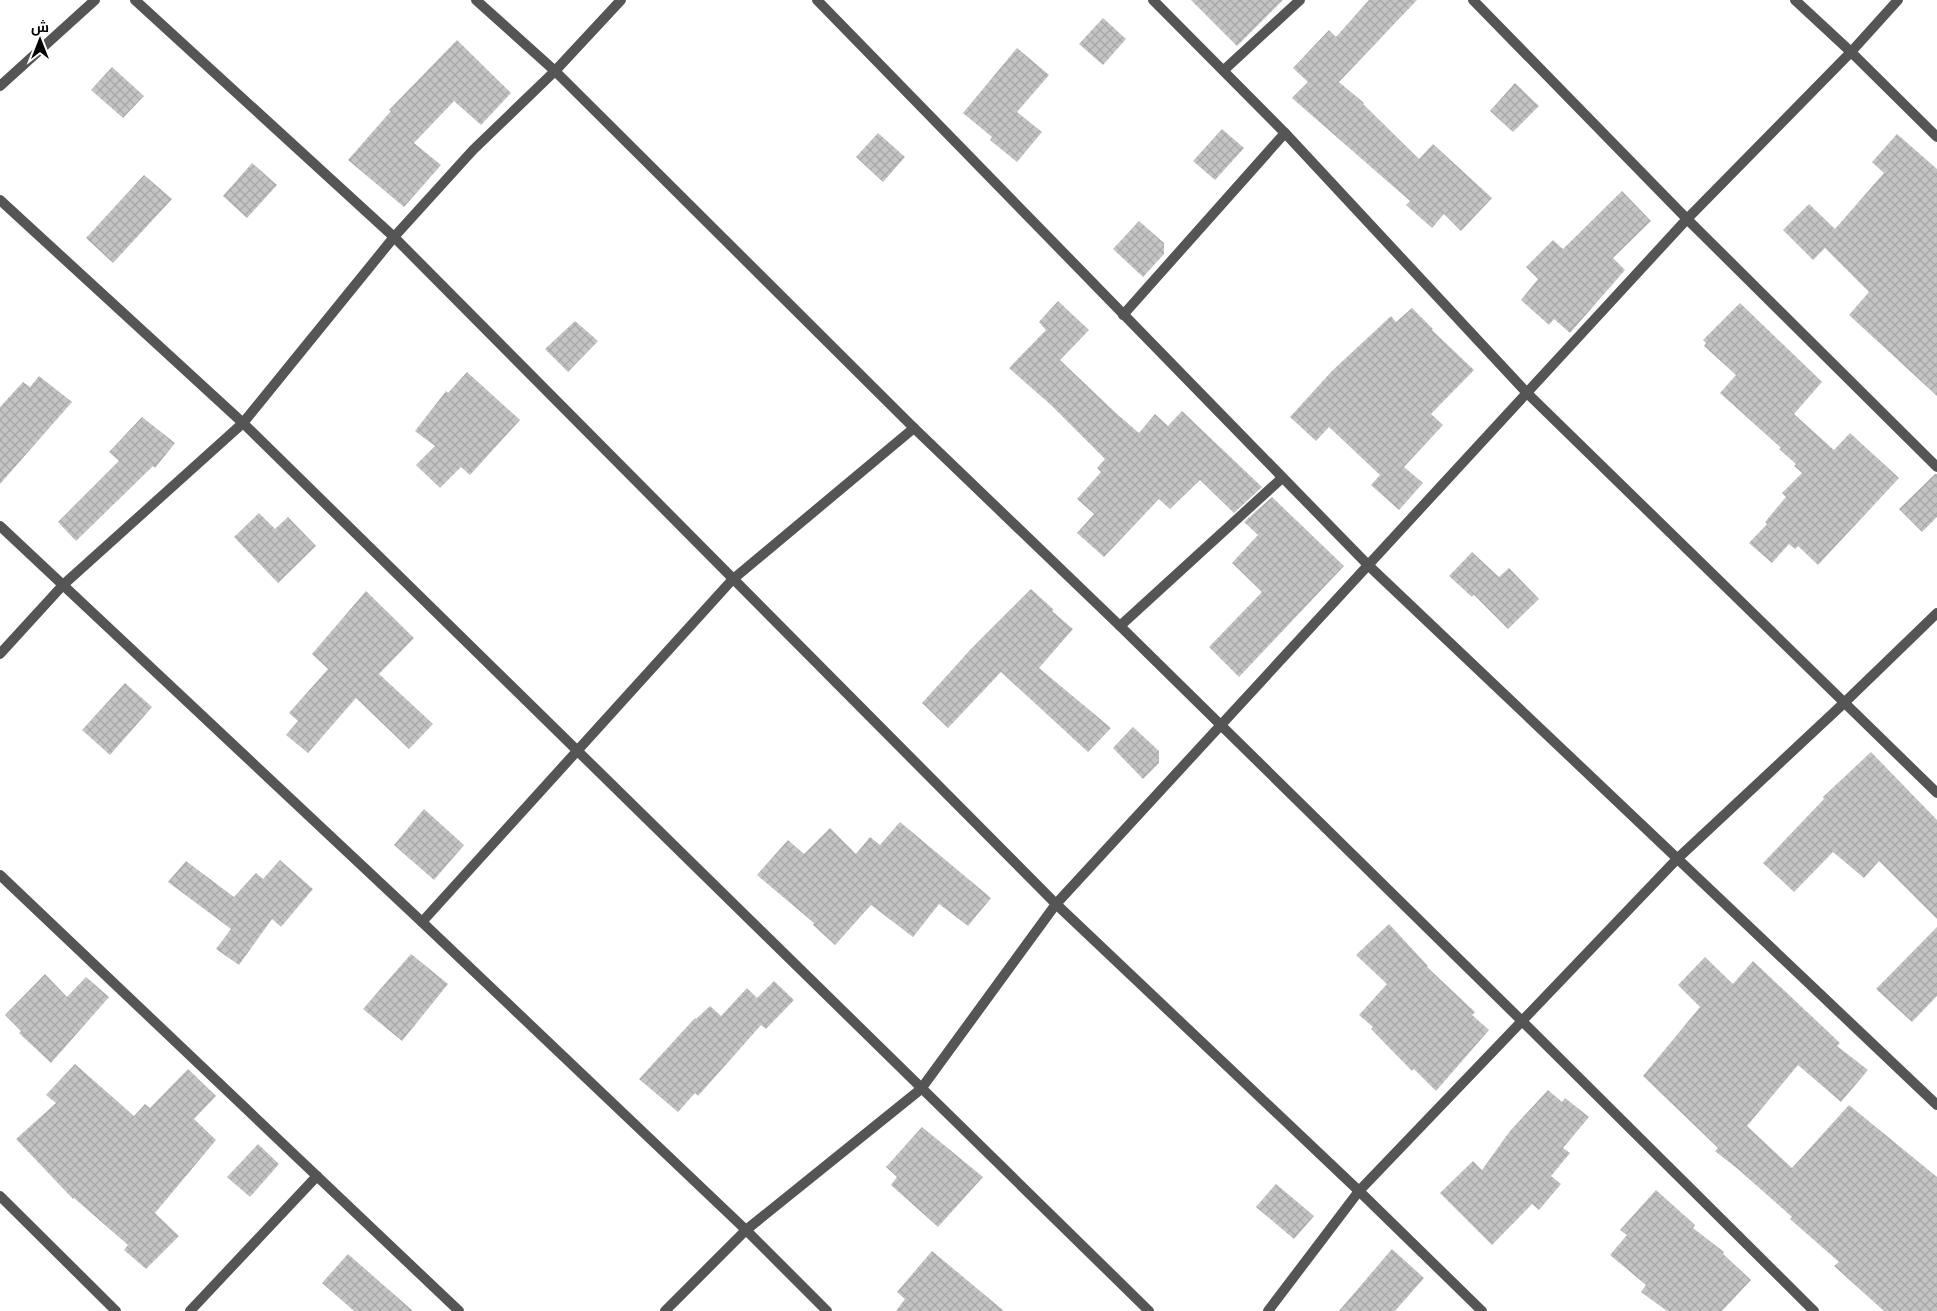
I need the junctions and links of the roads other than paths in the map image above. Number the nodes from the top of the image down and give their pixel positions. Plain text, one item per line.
1 (95, 0) edge
2 (135, 0) edge
3 (476, 0) edge
4 (621, 0) edge
5 (817, 0) edge
6 (1153, 0) edge
7 (1300, 0) edge
8 (1473, 0) edge
9 (1795, 0) edge
10 (1898, 0) edge
11 (1851, 52) junction
12 (1224, 70) junction
13 (555, 71) junction
14 (0, 86) edge
15 (1285, 132) junction
16 (1937, 137) edge
17 (0, 200) edge
18 (1687, 219) junction
19 (394, 237) junction
20 (1123, 315) junction
21 (1527, 393) junction
22 (243, 423) junction
23 (914, 428) junction
24 (1937, 467) edge
25 (1282, 478) junction
26 (0, 526) edge
27 (1368, 565) junction
28 (732, 580) junction
29 (63, 584) junction
30 (1937, 613) edge
31 (1120, 626) junction
32 (0, 654) edge
33 (1844, 703) junction
34 (1220, 726) junction
35 (576, 750) junction
36 (1937, 793) edge
37 (1678, 859) junction
38 (0, 875) edge
39 (1056, 904) junction
40 (422, 922) junction
41 (1522, 1021) junction
42 (922, 1088) junction
43 (1937, 1105) edge
44 (317, 1176) junction
45 (1359, 1191) junction
46 (0, 1196) edge
47 (746, 1230) junction
48 (116, 1311) edge
49 (190, 1311) edge
50 (458, 1311) edge
51 (665, 1311) edge
52 (826, 1311) edge
53 (1150, 1311) edge
54 (1268, 1311) edge
55 (1482, 1311) edge
56 (1814, 1311) edge

1 - 14 street
2 - 19 street
3 - 13 street
4 - 13 street
5 - 20 street
6 - 12 street
7 - 12 street
8 - 18 street
9 - 11 street
10 - 11 street
11 - 16 street
11 - 18 street
12 - 15 street
13 - 19 street
13 - 23 street
15 - 20 street
15 - 21 street
17 - 22 street
18 - 21 street
18 - 24 street
19 - 22 street
19 - 28 street
20 - 25 street
21 - 27 street
21 - 33 street
22 - 29 street
22 - 35 street
23 - 28 street
23 - 31 street
25 - 27 street
25 - 31 street
26 - 29 street
27 - 34 street
27 - 37 street
28 - 35 street
28 - 39 street
29 - 32 street
29 - 40 street
30 - 33 street
31 - 34 street
33 - 36 street
33 - 37 street
34 - 39 street
34 - 41 street
35 - 40 street
35 - 42 street
37 - 41 street
37 - 43 street
38 - 44 street
39 - 42 street
39 - 45 street
40 - 47 street
41 - 45 street
41 - 56 street
42 - 47 street
42 - 53 street
44 - 49 street
44 - 50 street
45 - 54 street
45 - 55 street
46 - 48 street
47 - 51 street
47 - 52 street

